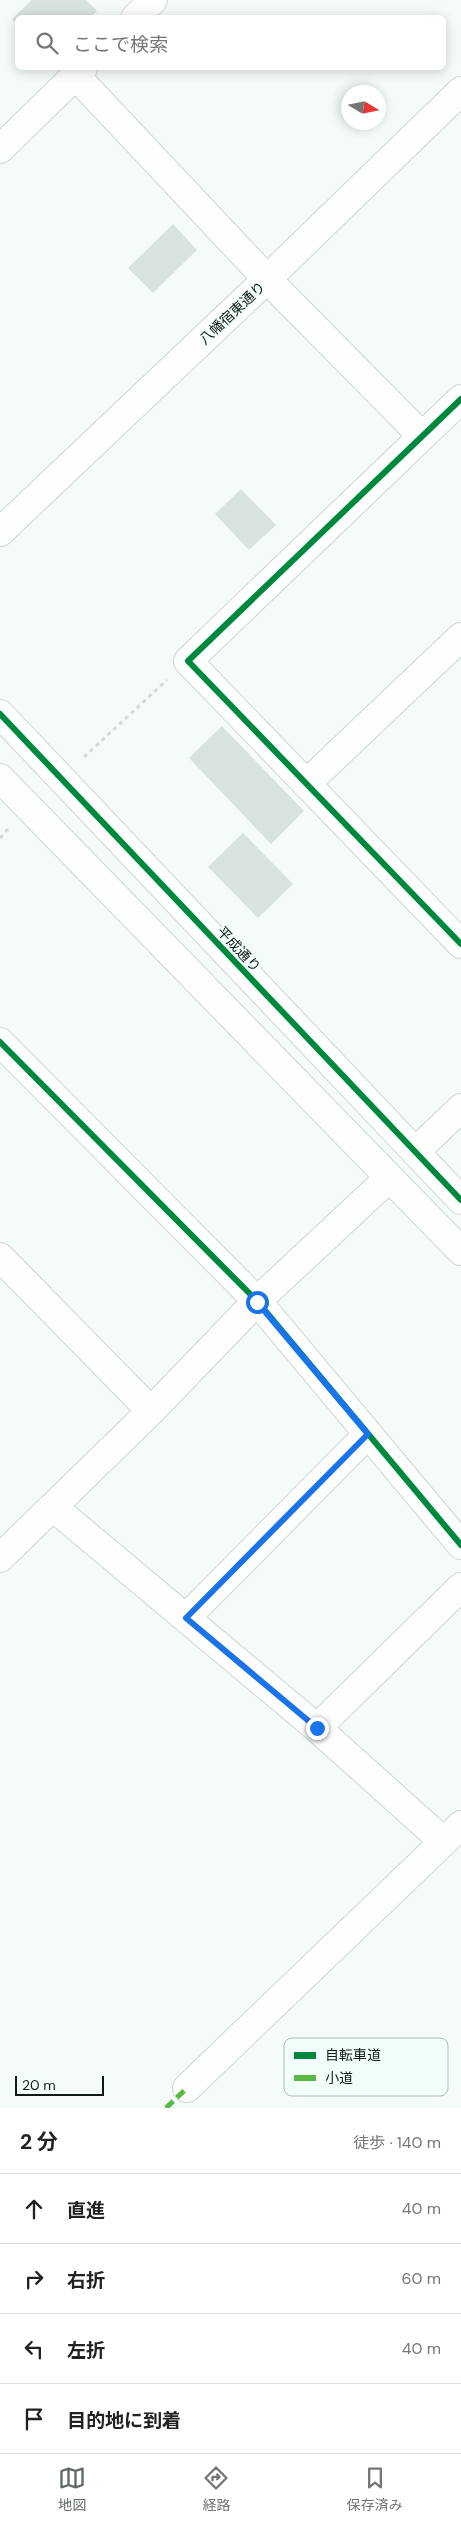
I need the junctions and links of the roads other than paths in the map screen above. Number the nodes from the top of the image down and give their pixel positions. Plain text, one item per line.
1 (153, 0) edge
2 (138, 15) edge
3 (79, 71) edge
4 (461, 91) edge
5 (0, 149) edge
6 (267, 279) junction
7 (461, 399) edge
8 (422, 436) junction
9 (0, 532) edge
10 (461, 637) edge
11 (0, 714) edge
12 (0, 778) edge
13 (306, 784) junction
14 (461, 944) edge
15 (0, 1042) edge
16 (461, 1108) edge
17 (415, 1152) junction
18 (390, 1178) junction
19 (461, 1200) edge
20 (461, 1251) edge
21 (0, 1257) edge
22 (257, 1302) junction
23 (151, 1411) junction
24 (368, 1434) junction
25 (53, 1507) junction
26 (461, 1545) edge
27 (0, 1558) edge
28 (461, 1587) edge
29 (186, 1618) junction
30 (317, 1728) junction
31 (452, 1833) edge
32 (187, 2088) dead end

1 - 2 street
3 - 5 street
3 - 6 street
4 - 6 street, 八幡宿東通り
6 - 8 street
6 - 9 street, 八幡宿東通り
7 - 8 street
8 - 13 street
10 - 13 street
11 - 17 street, 平成通り
12 - 18 street
13 - 14 street
15 - 22 street
16 - 17 street
17 - 19 street, 平成通り
18 - 20 street
18 - 22 street
21 - 23 street
22 - 23 street
22 - 24 street
23 - 25 street
24 - 26 street
24 - 29 street
25 - 27 street
25 - 29 street
28 - 30 street
29 - 30 street
30 - 31 street
31 - 32 street

